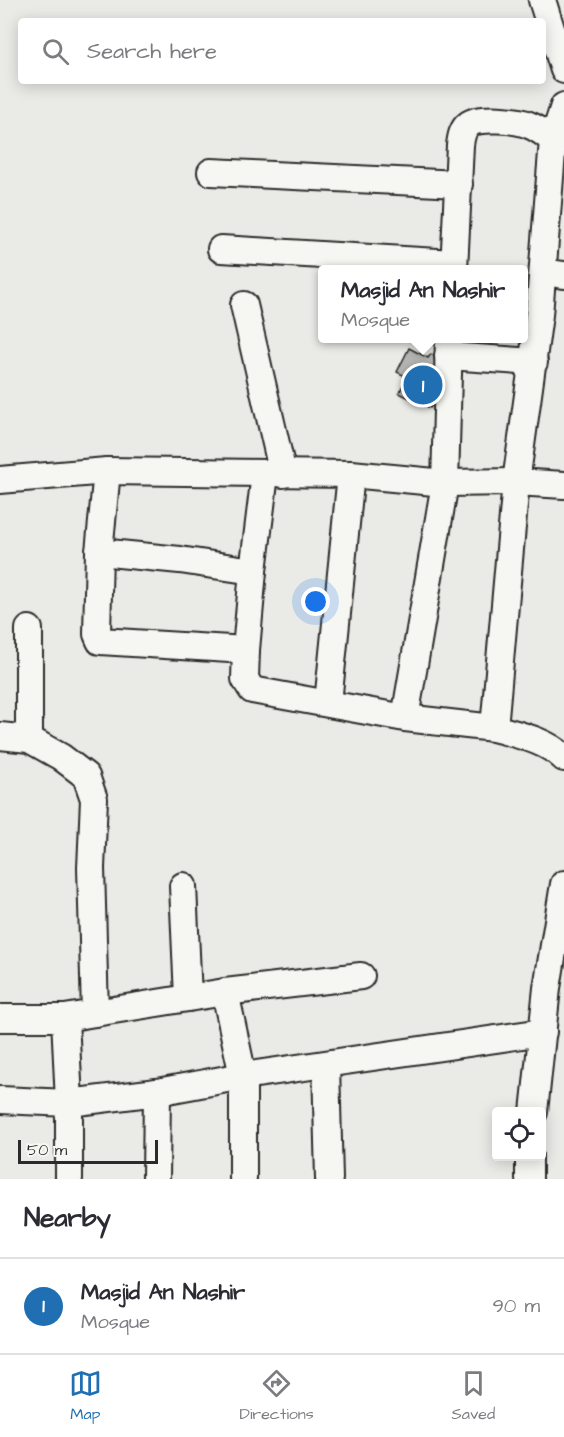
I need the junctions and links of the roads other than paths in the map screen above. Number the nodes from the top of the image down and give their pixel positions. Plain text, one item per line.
1 (542, 0) edge
2 (564, 70) edge
3 (560, 124) edge
4 (211, 172) dead end
5 (459, 184) junction
6 (221, 249) dead end
7 (440, 265) edge
8 (454, 265) edge
9 (554, 274) edge
10 (244, 305) dead end
11 (531, 315) edge
12 (449, 347) edge
13 (534, 362) junction
14 (107, 471) junction
15 (274, 474) junction
16 (351, 474) junction
17 (0, 480) edge
18 (516, 482) junction
19 (445, 483) junction
20 (564, 485) edge
21 (99, 552) junction
22 (253, 571) junction
23 (29, 629) dead end
24 (246, 650) junction
25 (328, 703) junction
26 (405, 718) junction
27 (494, 728) junction
28 (0, 736) edge
29 (29, 740) junction
30 (564, 758) edge
31 (564, 884) edge
32 (183, 886) dead end
33 (361, 976) dead end
34 (556, 989) edge
35 (225, 993) junction
36 (188, 998) junction
37 (95, 1013) junction
38 (0, 1018) edge
39 (65, 1018) junction
40 (543, 1032) junction
41 (326, 1065) junction
42 (243, 1076) junction
43 (157, 1092) junction
44 (0, 1100) edge
45 (69, 1103) junction
46 (535, 1107) edge
47 (529, 1161) edge
48 (69, 1179) edge
49 (156, 1179) edge
50 (243, 1179) edge
51 (329, 1179) edge
52 (529, 1179) edge

1 - 2 street
3 - 5 street
3 - 9 street
4 - 5 street
5 - 8 street
6 - 7 street
9 - 11 street
10 - 15 street
11 - 13 street
12 - 13 street
12 - 19 street
13 - 18 street
14 - 15 street
14 - 17 street
14 - 21 street
15 - 16 street
15 - 22 street
16 - 19 street
16 - 25 street
18 - 19 street
18 - 20 street
18 - 27 street
19 - 26 street
21 - 22 street
21 - 24 street
22 - 24 street
23 - 29 street
24 - 25 street
25 - 26 street
26 - 27 street
27 - 30 street
28 - 29 street
29 - 37 street
31 - 34 street
32 - 36 street
33 - 35 street
34 - 40 street
35 - 36 street
35 - 42 street
36 - 37 street
37 - 39 street
38 - 39 street
39 - 45 street
40 - 41 street
40 - 46 street
41 - 42 street
41 - 51 street
42 - 43 street
42 - 50 street
43 - 45 street
43 - 49 street
44 - 45 street
45 - 48 street
47 - 52 street

